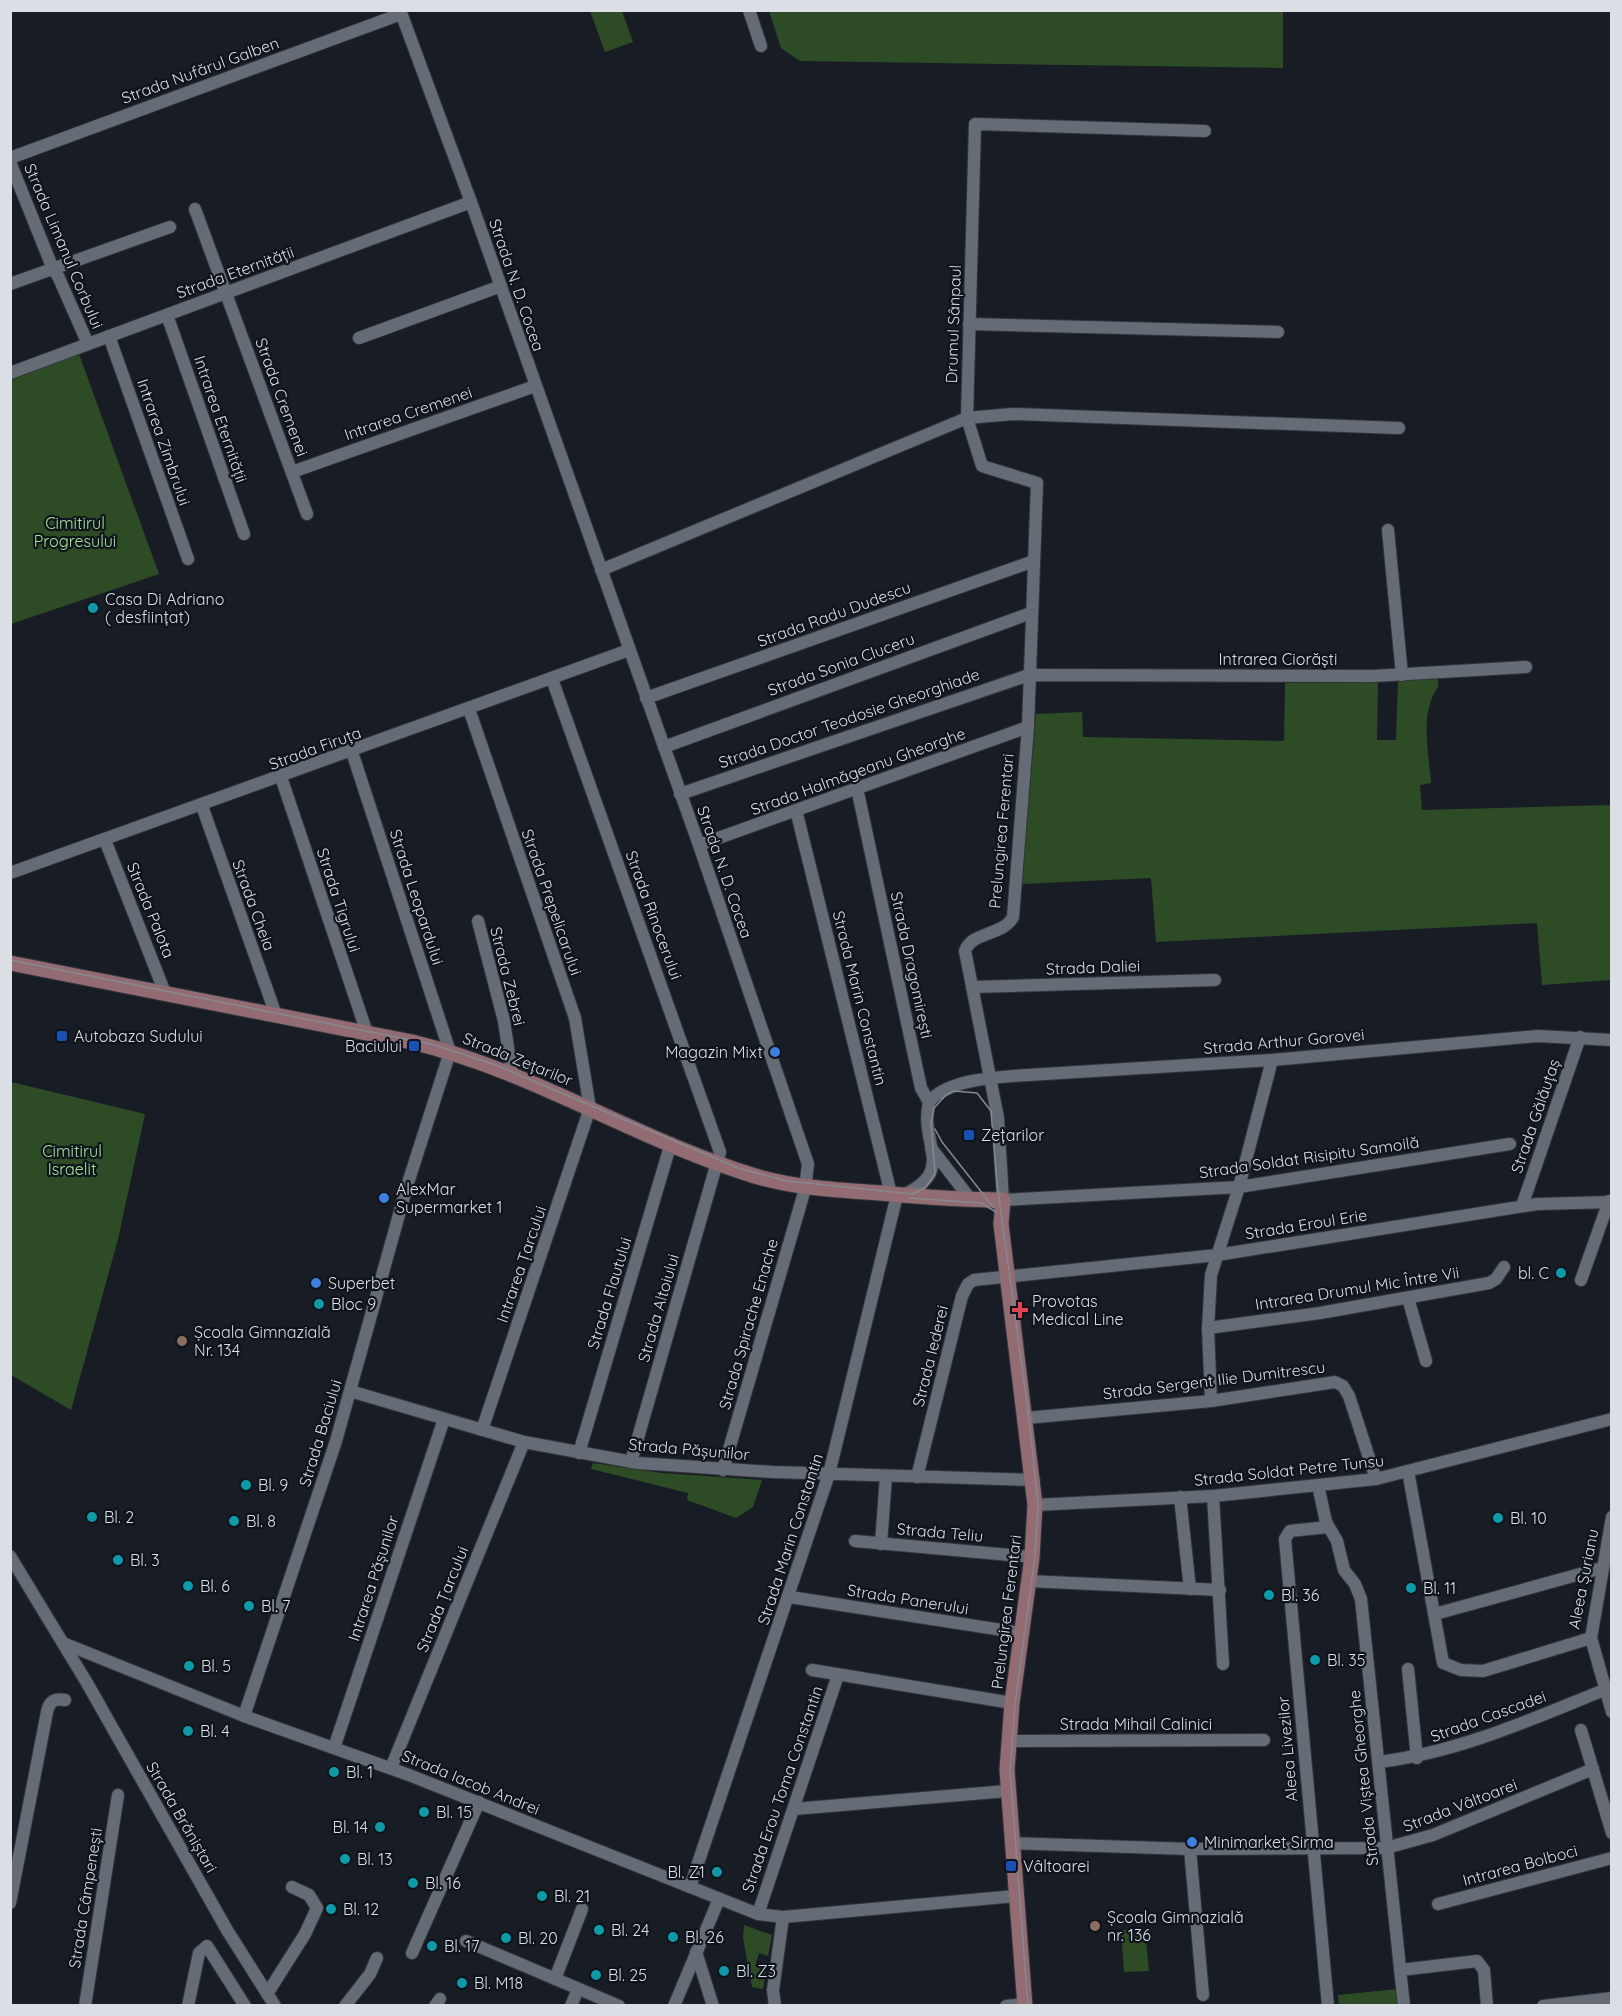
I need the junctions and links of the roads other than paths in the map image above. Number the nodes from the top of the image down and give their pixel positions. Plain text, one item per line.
1 (749, 10) edge
2 (401, 12) edge
3 (761, 46) dead end
4 (1205, 132) dead end
5 (10, 160) edge
6 (471, 202) junction
7 (195, 209) dead end
8 (170, 227) dead end
9 (53, 269) junction
10 (10, 284) edge
11 (501, 286) junction
12 (226, 293) junction
13 (167, 315) junction
14 (969, 324) junction
15 (1278, 332) dead end
16 (109, 336) junction
17 (359, 338) dead end
18 (88, 344) junction
19 (10, 373) edge
20 (536, 386) junction
21 (966, 418) junction
22 (1399, 428) dead end
23 (292, 472) junction
24 (1036, 483) joint
25 (307, 514) dead end
26 (1388, 530) dead end
27 (244, 534) dead end
28 (188, 559) dead end
29 (1034, 561) junction
30 (601, 570) junction
31 (1030, 613) junction
32 (629, 650) junction
33 (1526, 667) dead end
34 (1029, 675) junction
35 (1402, 675) junction
36 (552, 679) junction
37 (646, 698) junction
38 (469, 710) junction
39 (1028, 727) junction
40 (664, 747) junction
41 (352, 752) junction
42 (281, 777) junction
43 (857, 788) junction
44 (680, 794) junction
45 (202, 806) junction
46 (796, 810) junction
47 (105, 840) junction
48 (699, 845) junction
49 (10, 873) edge
50 (478, 921) dead end
51 (10, 963) edge
52 (1215, 980) dead end
53 (972, 987) junction
54 (165, 993) junction
55 (276, 1015) junction
56 (367, 1033) junction
57 (1580, 1037) junction
58 (1611, 1040) edge
59 (450, 1052) junction
60 (1272, 1060) junction
61 (512, 1074) junction
62 (991, 1079) junction
63 (929, 1102) junction
64 (590, 1108) junction
65 (671, 1143) junction
66 (1510, 1144) dead end
67 (931, 1148) junction
68 (717, 1163) junction
69 (805, 1187) junction
70 (1239, 1187) junction
71 (897, 1195) junction
72 (971, 1200) junction
73 (1003, 1200) junction
74 (1610, 1201) edge
75 (1522, 1206) junction
76 (1001, 1224) junction
77 (1217, 1255) junction
78 (1504, 1267) dead end
79 (1007, 1276) junction
80 (1581, 1280) dead end
81 (1408, 1298) junction
82 (1208, 1328) junction
83 (1426, 1361) dead end
84 (350, 1390) junction
85 (1211, 1401) junction
86 (1026, 1418) junction
87 (444, 1419) junction
88 (1611, 1419) edge
89 (482, 1430) junction
90 (524, 1442) junction
91 (579, 1452) junction
92 (632, 1462) junction
93 (723, 1470) junction
94 (1408, 1472) junction
95 (829, 1474) junction
96 (886, 1476) junction
97 (917, 1477) junction
98 (1376, 1479) junction
99 (1034, 1480) junction
100 (1318, 1485) junction
101 (1213, 1496) junction
102 (1180, 1497) junction
103 (1035, 1505) junction
104 (1611, 1517) edge
105 (1328, 1527) junction
106 (855, 1541) dead end
107 (881, 1544) junction
108 (10, 1556) edge
109 (1032, 1557) junction
110 (1606, 1561) edge
111 (1028, 1581) junction
112 (1190, 1588) junction
113 (1220, 1590) junction
114 (790, 1597) junction
115 (1435, 1614) junction
116 (1021, 1633) junction
117 (1591, 1638) junction
118 (63, 1642) junction
119 (1223, 1664) dead end
120 (1408, 1669) dead end
121 (812, 1670) dead end
122 (838, 1676) junction
123 (1605, 1690) junction
124 (65, 1700) dead end
125 (1012, 1703) junction
126 (1611, 1712) edge
127 (244, 1716) junction
128 (1581, 1730) dead end
129 (1264, 1740) dead end
130 (1009, 1742) junction
131 (334, 1748) junction
132 (1417, 1758) junction
133 (1379, 1762) junction
134 (391, 1768) junction
135 (1593, 1769) junction
136 (1007, 1791) junction
137 (118, 1795) dead end
138 (479, 1802) junction
139 (794, 1809) junction
140 (1611, 1833) edge
141 (1011, 1843) junction
142 (1386, 1848) junction
143 (1190, 1849) junction
144 (1313, 1850) junction
145 (1611, 1858) edge
146 (292, 1887) dead end
147 (690, 1887) junction
148 (1016, 1896) junction
149 (719, 1899) junction
150 (11, 1903) edge
151 (1438, 1904) dead end
152 (582, 1909) dead end
153 (758, 1914) junction
154 (783, 1917) junction
155 (466, 1941) dead end
156 (412, 1953) dead end
157 (696, 1953) junction
158 (376, 1958) dead end
159 (1400, 1970) junction
160 (555, 1979) junction
161 (578, 1989) junction
162 (267, 1994) junction
163 (1203, 1995) dead end
164 (1611, 1998) edge
165 (1025, 2005) edge
166 (85, 2006) edge
167 (188, 2006) edge
168 (245, 2006) edge
169 (275, 2006) edge
170 (345, 2006) edge
171 (571, 2006) edge
172 (619, 2006) edge
173 (674, 2006) edge
174 (713, 2006) edge
175 (775, 2006) edge
176 (1006, 2006) edge
177 (1328, 2006) edge
178 (1404, 2006) edge
179 (1488, 2006) edge
180 (1543, 2006) edge

1 - 3 street
2 - 5 street, Strada Nufărul Galben
2 - 6 street, Strada N. D. Cocea
4 - 14 street, Drumul Sânpaul
5 - 9 street, Strada Limanul Corbului
6 - 11 street, Strada N. D. Cocea
6 - 12 street, Strada Eternității
7 - 12 street, Strada Cremenei
8 - 9 street
9 - 10 street
9 - 18 street, Strada Limanul Corbului
11 - 17 street
11 - 20 street, Strada N. D. Cocea
12 - 13 street, Strada Eternității
12 - 23 street, Strada Cremenei
13 - 16 street, Strada Eternității
13 - 27 street, Intrarea Eternității
14 - 15 street
14 - 21 street, Drumul Sânpaul
16 - 18 street, Strada Eternității
16 - 28 street, Intrarea Zimbrului
18 - 19 street, Strada Eternității
20 - 23 street, Intrarea Cremenei
20 - 30 street, Strada N. D. Cocea
21 - 22 street
21 - 24 street, Drumul Sânpaul
21 - 30 street
23 - 25 street, Strada Cremenei
24 - 29 street, Prelungirea Ferentari
26 - 35 street
29 - 31 street, Prelungirea Ferentari
29 - 37 street, Strada Radu Dudescu
30 - 32 street, Strada N. D. Cocea
31 - 34 street, Prelungirea Ferentari
31 - 40 street, Strada Sonia Cluceru
32 - 36 street, Strada Firuța
32 - 37 street, Strada N. D. Cocea
33 - 35 street, Intrarea Ciorăști
34 - 35 street, Intrarea Ciorăști
34 - 39 street, Prelungirea Ferentari
34 - 44 street, Strada Doctor Teodosie Gheorghiade
36 - 38 street, Strada Firuța
36 - 68 street, Strada Rinocerului
37 - 40 street, Strada N. D. Cocea
38 - 41 street, Strada Firuța
38 - 64 street, Strada Prepelicarului
39 - 43 street, Strada Halmăgeanu Gheorghe
39 - 53 street, Prelungirea Ferentari
40 - 44 street, Strada N. D. Cocea
41 - 42 street, Strada Firuța
41 - 59 street, Strada Leopardului
42 - 45 street, Strada Firuța
42 - 56 street, Strada Tigrului
43 - 46 street, Strada Halmăgeanu Gheorghe
43 - 63 street, Strada Dragomirești
44 - 48 street, Strada N. D. Cocea
45 - 47 street, Strada Firuța
45 - 55 street, Strada Cheia
46 - 48 street, Strada Halmăgeanu Gheorghe
46 - 71 street, Strada Marin Constantin
47 - 49 street, Strada Firuța
47 - 54 street, Strada Palota
48 - 69 street, Strada N. D. Cocea
50 - 61 street, Strada Zebrei
51 - 54 main road, Strada Zețarilor
52 - 53 street, Strada Daliei
53 - 62 street, Prelungirea Ferentari
54 - 55 main road, Strada Zețarilor
55 - 56 main road, Strada Zețarilor
56 - 59 main road, Strada Zețarilor
57 - 58 street, Strada Arthur Gorovei
57 - 60 street, Strada Arthur Gorovei
57 - 75 street, Strada Gălăuțaș
59 - 61 main road, Strada Zețarilor
59 - 84 street, Strada Baciului
60 - 62 street, Strada Arthur Gorovei
60 - 70 street
61 - 64 main road, Strada Zețarilor
62 - 63 street, Strada Arthur Gorovei
62 - 73 street, Prelungirea Ferentari
63 - 67 street, Strada Dragomirești
64 - 65 main road, Strada Zețarilor
64 - 89 street, Intrarea Țarcului
65 - 68 main road, Strada Zețarilor
65 - 91 street, Strada Flautului
66 - 70 street, Strada Soldat Risipitu Samoilă
67 - 71 street, Strada Dragomirești
67 - 72 street
68 - 69 main road, Strada Zețarilor
68 - 92 street, Strada Altoiului
69 - 71 main road, Strada Zețarilor
69 - 93 street, Strada Spirache Enache
70 - 73 street, Strada Soldat Risipitu Samoilă
70 - 77 street
71 - 72 main road, Strada Zețarilor
71 - 95 street, Strada Marin Constantin
72 - 73 main road, Strada Zețarilor
72 - 76 main road
73 - 76 main road, Prelungirea Ferentari
74 - 75 street, Strada Eroul Erie
74 - 80 street, Strada Eroul Erie
75 - 77 street, Strada Eroul Erie
76 - 79 main road, Prelungirea Ferentari
77 - 79 street, Strada Eroul Erie
77 - 82 street
78 - 81 street, Intrarea Drumul Mic Între Vii
79 - 86 main road, Prelungirea Ferentari
79 - 97 street, Strada Iederei
81 - 82 street, Intrarea Drumul Mic Între Vii
81 - 83 street
82 - 85 street
84 - 87 street, Strada Pășunilor
84 - 127 street, Strada Baciului
85 - 86 street, Strada Sergent Ilie Dumitrescu
85 - 98 street, Strada Sergent Ilie Dumitrescu
86 - 99 main road, Prelungirea Ferentari
87 - 89 street, Strada Pășunilor
87 - 131 street, Intrarea Pășunilor
88 - 94 street, Strada Soldat Petre Tunsu
89 - 90 street, Strada Pășunilor
90 - 91 street, Strada Pășunilor
90 - 134 street, Strada Țarcului
91 - 92 street, Strada Pășunilor
92 - 93 street, Strada Pășunilor
93 - 95 street, Strada Pășunilor
94 - 98 street, Strada Soldat Petre Tunsu
94 - 115 street
95 - 96 street, Strada Pășunilor
95 - 114 street, Strada Marin Constantin
96 - 97 street, Strada Pășunilor
96 - 107 street, Strada Teliu
97 - 99 street, Strada Pășunilor
98 - 100 street, Strada Soldat Petre Tunsu
99 - 103 main road, Prelungirea Ferentari
100 - 101 street, Strada Soldat Petre Tunsu
100 - 105 street, Strada Viștea Gheorghe
101 - 102 street, Strada Soldat Petre Tunsu
101 - 113 street
102 - 103 street, Strada Soldat Petre Tunsu
102 - 112 street
103 - 109 main road, Prelungirea Ferentari
104 - 110 street, Aleea Șurianu
105 - 133 street, Strada Viștea Gheorghe
105 - 144 street, Aleea Livezilor
106 - 107 street, Strada Teliu
107 - 109 street, Strada Teliu
108 - 118 street, Strada Brăniștari
109 - 111 main road, Prelungirea Ferentari
110 - 115 street
110 - 117 street, Aleea Șurianu
111 - 112 street
111 - 116 main road, Prelungirea Ferentari
112 - 113 street
113 - 119 street
114 - 116 street, Strada Panerului
114 - 147 street, Strada Marin Constantin
115 - 117 street, Aleea Șurianu
116 - 125 main road, Prelungirea Ferentari
117 - 123 street
118 - 127 street, Strada Iacob Andrei
118 - 162 street, Strada Brăniștari
120 - 132 street
121 - 122 street
122 - 125 street
122 - 139 street, Strada Erou Toma Constantin
123 - 126 street
123 - 132 street, Strada Cascadei
124 - 150 street
125 - 130 main road, Prelungirea Ferentari
127 - 131 street, Strada Iacob Andrei
128 - 135 street
129 - 130 street, Strada Mihail Calinici
130 - 136 main road, Prelungirea Ferentari
131 - 134 street, Strada Iacob Andrei
132 - 133 street, Strada Cascadei
133 - 142 street, Strada Viștea Gheorghe
134 - 138 street, Strada Iacob Andrei
135 - 140 street
135 - 142 street, Strada Vâltoarei
136 - 139 street
136 - 141 main road, Prelungirea Ferentari
137 - 166 street, Strada Câmpenești
138 - 147 street, Strada Iacob Andrei
138 - 156 street
139 - 153 street, Strada Erou Toma Constantin
141 - 143 street, Strada Vâltoarei
141 - 148 main road, Prelungirea Ferentari
142 - 144 street, Strada Vâltoarei
142 - 159 street, Strada Viștea Gheorghe
143 - 144 street, Strada Vâltoarei
143 - 163 street
144 - 177 street, Aleea Livezilor
145 - 151 street, Intrarea Bolboci
146 - 162 street
147 - 149 street, Strada Iacob Andrei
148 - 154 street
148 - 165 main road, Prelungirea Ferentari
149 - 153 street, Strada Iacob Andrei
149 - 157 street
152 - 160 street
153 - 154 street, Strada Iacob Andrei
154 - 175 street
155 - 160 street
157 - 173 street
157 - 174 street
158 - 170 street
159 - 178 street
159 - 179 street
160 - 161 street
161 - 171 street
161 - 172 street
162 - 169 street, Strada Brăniștari
164 - 180 street
165 - 176 street
167 - 168 street

